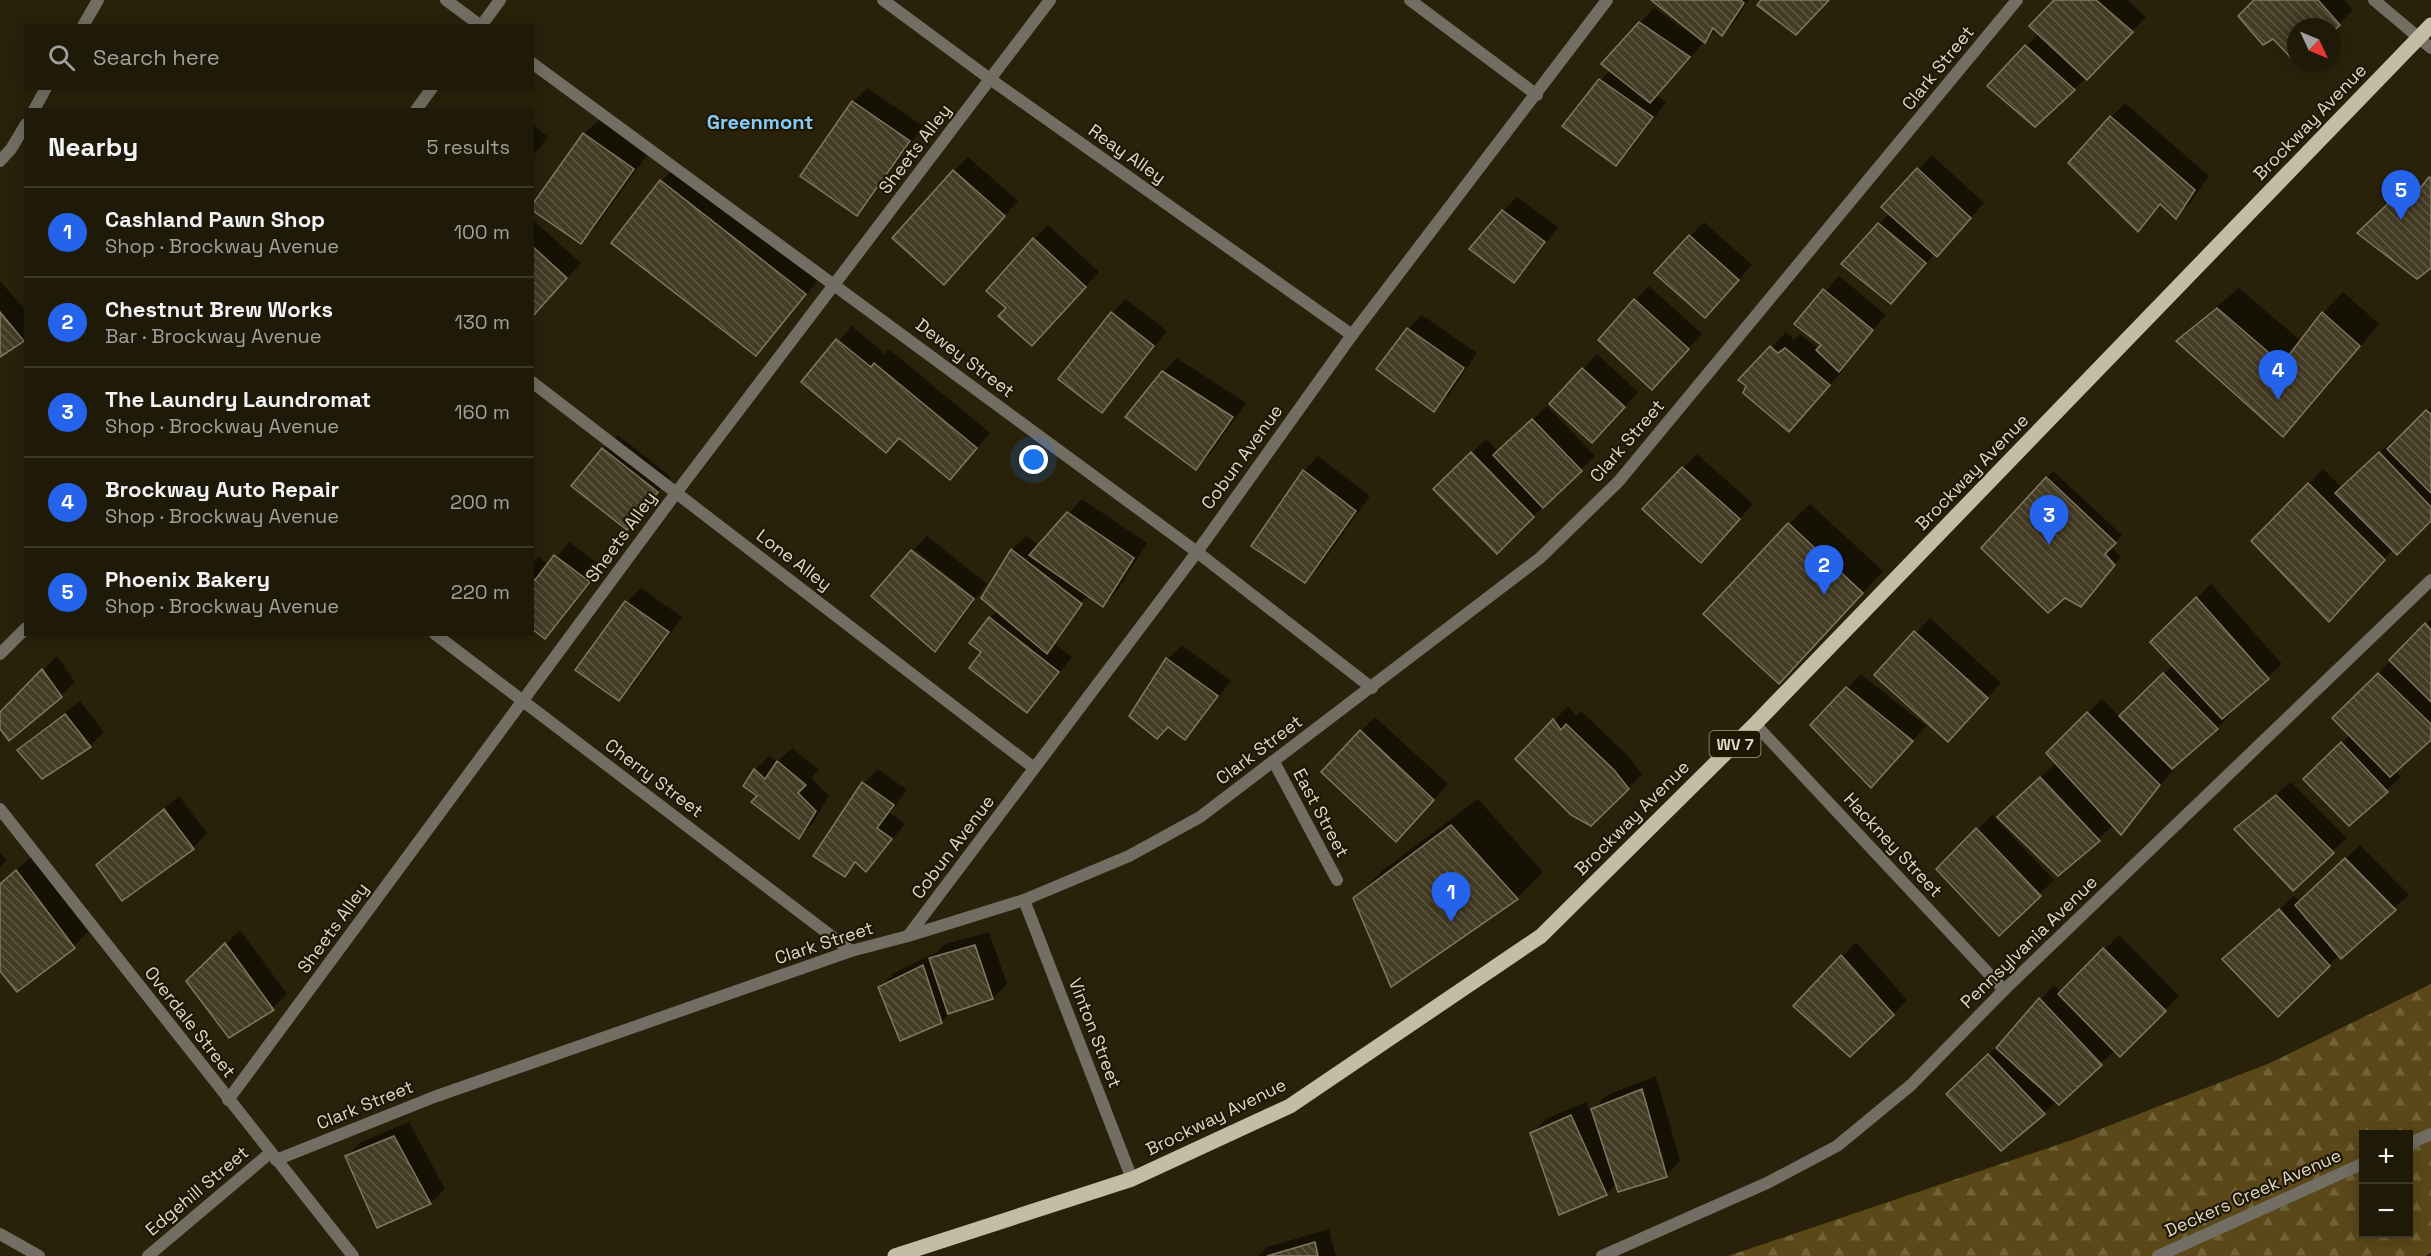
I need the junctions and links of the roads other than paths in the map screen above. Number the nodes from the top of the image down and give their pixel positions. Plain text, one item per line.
1 (98, 0) edge
2 (446, 0) edge
3 (500, 0) edge
4 (883, 0) edge
5 (1050, 0) edge
6 (1410, 0) edge
7 (1607, 0) edge
8 (2017, 0) edge
9 (2374, 0) edge
10 (84, 24) edge
11 (478, 24) edge
12 (482, 24) edge
13 (2431, 25) edge
14 (2419, 38) junction
15 (2431, 48) edge
16 (534, 64) edge
17 (990, 79) junction
18 (45, 90) edge
19 (431, 90) edge
20 (1537, 95) junction
21 (35, 108) edge
22 (417, 108) edge
23 (24, 127) edge
24 (0, 161) edge
25 (835, 285) junction
26 (1352, 335) junction
27 (534, 384) edge
28 (676, 493) junction
29 (1197, 552) junction
30 (2431, 580) edge
31 (24, 630) edge
32 (438, 636) edge
33 (0, 654) edge
34 (1372, 688) junction
35 (523, 700) junction
36 (1755, 724) junction
37 (1274, 762) junction
38 (1034, 768) junction
39 (0, 809) edge
40 (1337, 880) dead end
41 (1024, 900) junction
42 (908, 936) junction
43 (851, 951) junction
44 (2004, 990) junction
45 (228, 1100) junction
46 (2431, 1134) edge
47 (2413, 1142) edge
48 (273, 1157) junction
49 (2359, 1165) edge
50 (1131, 1179) junction
51 (0, 1234) edge
52 (39, 1256) edge
53 (148, 1256) edge
54 (353, 1256) edge
55 (895, 1256) edge
56 (1602, 1256) edge
57 (2158, 1256) edge

1 - 10 street
2 - 11 street
3 - 12 street
4 - 17 street, Reay Alley
5 - 17 street, Sheets Alley
6 - 20 street
7 - 20 street, Cobun Avenue
8 - 34 street, Clark Street
9 - 14 street
13 - 14 main road, Brockway Avenue / WV 7
14 - 15 street
14 - 36 main road, Brockway Avenue / WV 7
16 - 25 street, Dewey Street
17 - 25 street, Sheets Alley
17 - 26 street, Reay Alley
18 - 21 street
19 - 22 street
20 - 26 street, Cobun Avenue
23 - 24 street
25 - 28 street, Sheets Alley
25 - 29 street, Dewey Street
26 - 29 street, Cobun Avenue
27 - 28 street, Lone Alley
28 - 35 street, Sheets Alley
28 - 38 street, Lone Alley
29 - 34 street, Dewey Street
29 - 38 street, Cobun Avenue
30 - 44 street, Pennsylvania Avenue
31 - 33 street
32 - 35 street, Cherry Street
34 - 37 street, Clark Street
35 - 43 street, Cherry Street
35 - 45 street, Sheets Alley
36 - 44 street, Hackney Street
36 - 50 main road, Brockway Avenue / WV 7
37 - 40 street, East Street
37 - 41 street, Clark Street
38 - 42 street, Cobun Avenue
39 - 45 street, Overdale Street
41 - 42 street, Clark Street
41 - 50 street, Vinton Street
42 - 43 street, Clark Street
43 - 48 street, Clark Street
44 - 56 street, Pennsylvania Avenue
45 - 48 street, Overdale Street
46 - 47 street
48 - 53 street, Edgehill Street
48 - 54 street, Overdale Street
49 - 57 street, Deckers Creek Avenue
50 - 55 main road, Brockway Avenue / WV 7
51 - 52 street

